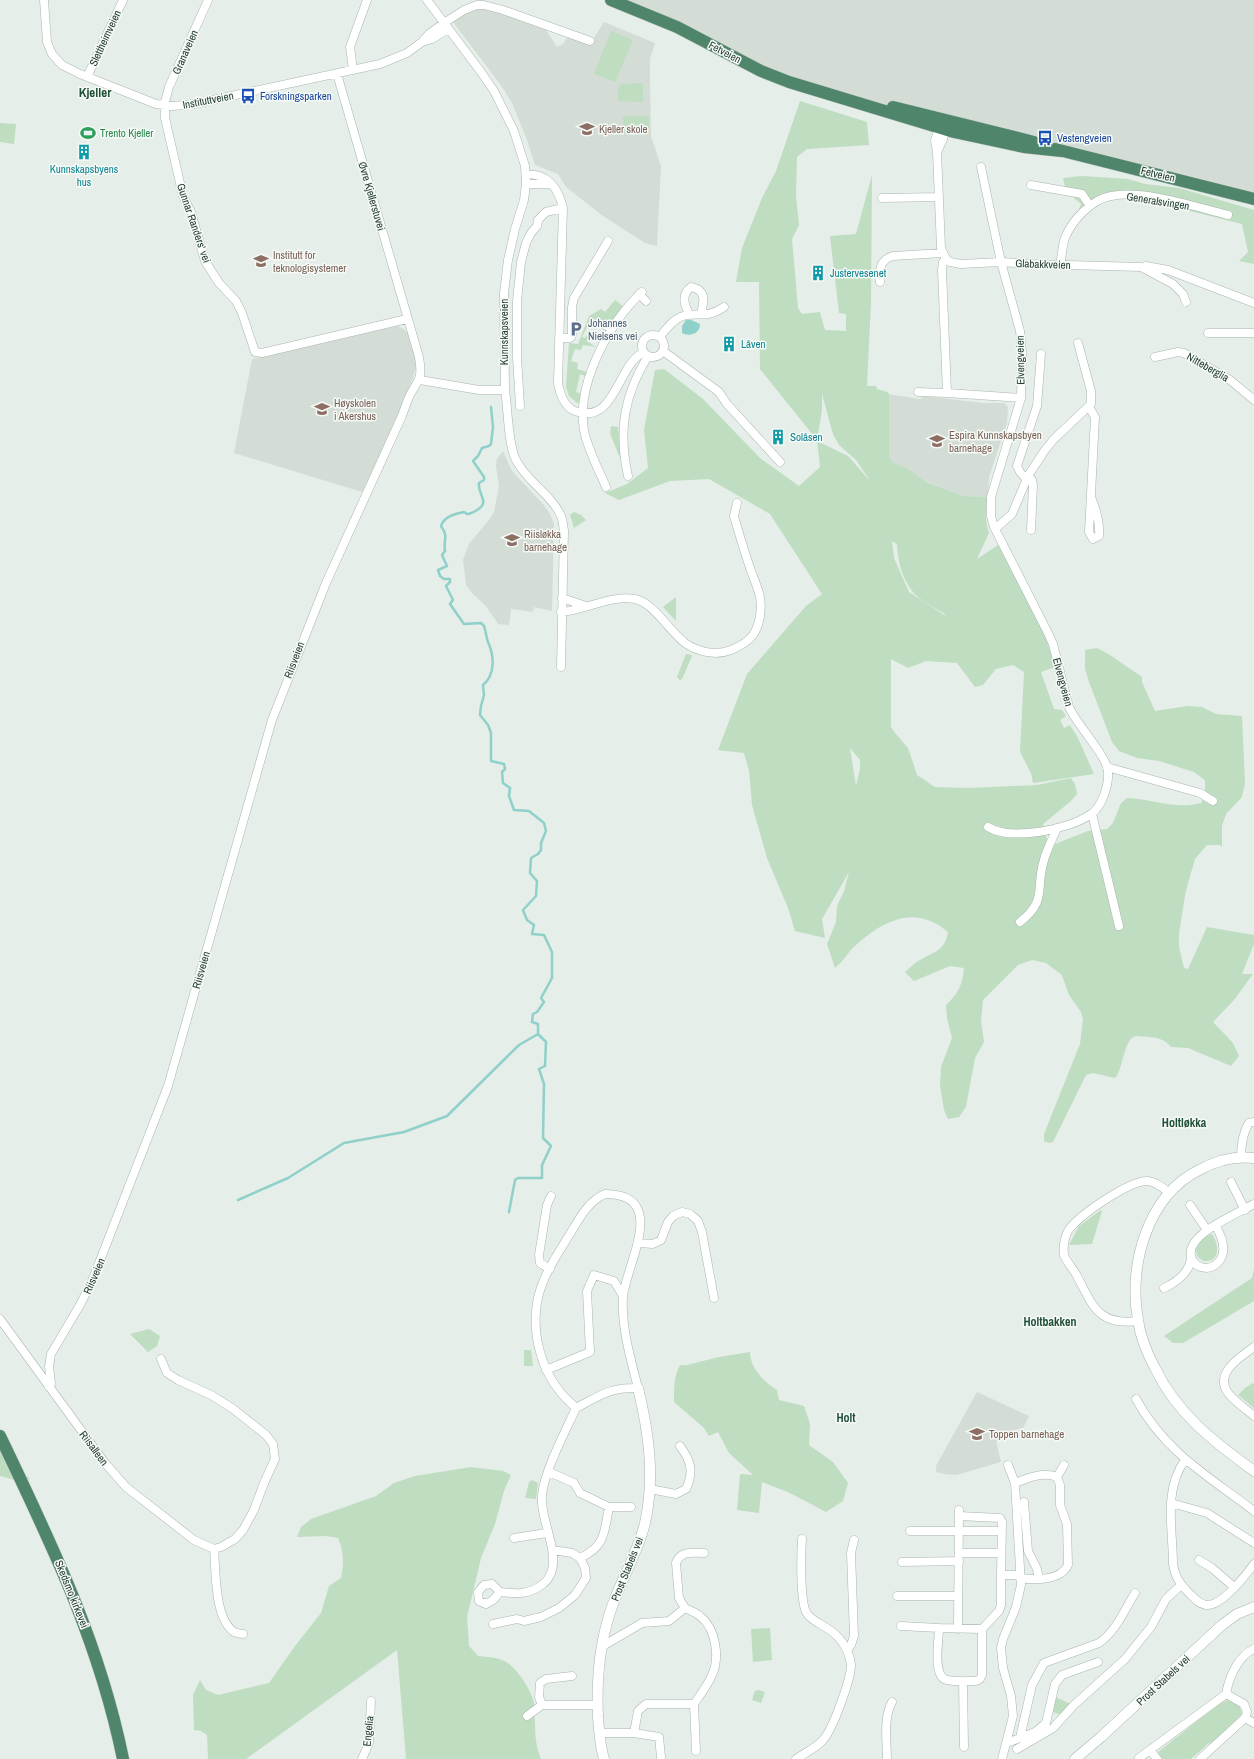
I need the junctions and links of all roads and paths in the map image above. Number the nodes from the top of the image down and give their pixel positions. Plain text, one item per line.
1 (44, 0) edge
2 (123, 0) edge
3 (208, 0) edge
4 (367, 0) edge
5 (427, 0) edge
6 (611, 0) edge
7 (446, 26) junction
8 (590, 41) dead end
9 (353, 70) junction
10 (337, 74) junction
11 (87, 77) junction
12 (165, 106) junction
13 (943, 126) junction
14 (981, 167) dead end
15 (526, 174) junction
16 (526, 184) junction
17 (551, 184) junction
18 (1031, 185) dead end
19 (939, 196) junction
20 (882, 198) dead end
21 (1254, 199) edge
22 (1090, 206) junction
23 (563, 208) junction
24 (1228, 215) dead end
25 (608, 241) dead end
26 (944, 256) junction
27 (1001, 262) junction
28 (1060, 264) junction
29 (1141, 266) junction
30 (880, 282) dead end
31 (646, 301) dead end
32 (1186, 302) dead end
33 (1254, 303) edge
34 (724, 307) dead end
35 (689, 314) junction
36 (701, 314) junction
37 (408, 319) junction
38 (603, 324) dead end
39 (612, 329) junction
40 (1254, 333) edge
41 (1208, 334) dead end
42 (660, 337) junction
43 (559, 338) junction
44 (1078, 343) dead end
45 (663, 351) junction
46 (646, 354) junction
47 (1041, 354) dead end
48 (1155, 357) dead end
49 (420, 380) junction
50 (505, 390) junction
51 (918, 392) dead end
52 (947, 393) junction
53 (1021, 398) junction
54 (1254, 400) edge
55 (520, 406) dead end
56 (1089, 407) junction
57 (582, 412) junction
58 (780, 462) dead end
59 (628, 476) dead end
60 (1027, 478) junction
61 (606, 487) dead end
62 (1091, 497) dead end
63 (737, 503) dead end
64 (995, 529) junction
65 (1031, 530) dead end
66 (562, 598) junction
67 (586, 606) junction
68 (561, 612) junction
69 (561, 667) dead end
70 (1107, 766) junction
71 (1213, 801) dead end
72 (1092, 814) junction
73 (988, 827) dead end
74 (1057, 828) junction
75 (1020, 922) dead end
76 (1119, 926) dead end
77 (1254, 1122) edge
78 (1241, 1158) junction
79 (1254, 1158) edge
80 (1231, 1182) dead end
81 (1169, 1193) junction
82 (551, 1196) dead end
83 (1254, 1204) edge
84 (1190, 1205) dead end
85 (1245, 1210) junction
86 (1216, 1226) junction
87 (1207, 1230) junction
88 (638, 1243) junction
89 (1191, 1257) junction
90 (550, 1269) junction
91 (1164, 1288) dead end
92 (623, 1296) junction
93 (714, 1298) dead end
94 (0, 1319) edge
95 (1138, 1320) junction
96 (1254, 1347) edge
97 (161, 1359) dead end
98 (546, 1370) junction
99 (49, 1387) junction
100 (638, 1388) junction
101 (1136, 1399) dead end
102 (576, 1408) junction
103 (1254, 1416) edge
104 (0, 1436) edge
105 (680, 1446) dead end
106 (1185, 1460) junction
107 (1008, 1465) dead end
108 (1064, 1465) dead end
109 (1254, 1471) edge
110 (548, 1472) junction
111 (1057, 1477) junction
112 (1015, 1482) junction
113 (650, 1489) junction
114 (1024, 1502) dead end
115 (1171, 1503) junction
116 (609, 1507) junction
117 (632, 1507) dead end
118 (1254, 1511) edge
119 (910, 1531) dead end
120 (959, 1531) junction
121 (1002, 1531) junction
122 (547, 1533) junction
123 (514, 1538) dead end
124 (802, 1539) dead end
125 (854, 1540) dead end
126 (1254, 1543) edge
127 (214, 1549) junction
128 (553, 1550) junction
129 (704, 1553) dead end
130 (1001, 1553) junction
131 (959, 1557) junction
132 (580, 1558) junction
133 (1199, 1560) dead end
134 (902, 1562) dead end
135 (1254, 1564) edge
136 (1001, 1575) junction
137 (1020, 1577) junction
138 (1039, 1579) junction
139 (1181, 1585) junction
140 (1234, 1587) junction
141 (500, 1592) dead end
142 (1135, 1593) dead end
143 (897, 1596) dead end
144 (958, 1596) junction
145 (1254, 1606) edge
146 (685, 1608) junction
147 (493, 1624) dead end
148 (901, 1626) dead end
149 (939, 1628) junction
150 (958, 1628) junction
151 (982, 1629) junction
152 (243, 1634) dead end
153 (601, 1648) junction
154 (1254, 1649) edge
155 (847, 1650) junction
156 (1098, 1662) dead end
157 (572, 1676) dead end
158 (964, 1680) junction
159 (1226, 1694) junction
160 (371, 1701) dead end
161 (892, 1702) dead end
162 (598, 1704) junction
163 (694, 1704) junction
164 (542, 1705) junction
165 (1049, 1714) junction
166 (528, 1716) dead end
167 (1245, 1718) junction
168 (1061, 1719) junction
169 (1254, 1724) edge
170 (600, 1733) junction
171 (634, 1733) junction
172 (1020, 1738) junction
173 (1006, 1743) junction
174 (964, 1747) dead end
175 (1017, 1750) dead end
176 (1150, 1750) junction
177 (696, 1751) dead end
178 (660, 1757) dead end
179 (1139, 1758) edge
180 (123, 1759) edge
181 (362, 1759) edge
182 (604, 1759) edge
183 (796, 1759) edge
184 (888, 1759) edge
185 (1002, 1759) edge
186 (1075, 1759) edge
187 (1157, 1759) edge
188 (1200, 1759) edge

1 - 11 street, Instituttveien
2 - 11 street, Slettheimveien
3 - 12 street, Granaveien
4 - 9 street
5 - 7 street, Kunnskapsveien
6 - 13 highway, Fetveien
7 - 8 street
7 - 9 street, Instituttveien
7 - 15 street, Kunnskapsveien
9 - 10 street, Instituttveien
10 - 12 street, Instituttveien
10 - 37 street, Øvre Kjellerstuvei
11 - 12 street, Instituttveien
12 - 37 street, Gunnar Randers' vei
13 - 19 street
13 - 21 highway, Fetveien
14 - 27 street, Elvengveien
15 - 16 street, Kunnskapsveien
15 - 17 street
16 - 17 street
16 - 50 street, Kunnskapsveien
17 - 23 street
18 - 22 street
19 - 20 street
19 - 26 street
22 - 24 street, Generalsvingen
22 - 28 street, Generalsvingen
23 - 43 street
23 - 55 street
25 - 43 street
26 - 27 street, Glabakkveien
26 - 30 street
26 - 52 street
27 - 28 street, Glabakkveien
27 - 53 street, Elvengveien
28 - 29 street, Glabakkveien
29 - 32 street, Glabakkveien
29 - 33 street, Glabakkveien
31 - 39 street
34 - 36 street
35 - 36 street
35 - 36 street
35 - 42 street
37 - 49 street
38 - 39 street
39 - 57 street
40 - 41 street
42 - 45 street
42 - 46 street
43 - 57 street
44 - 56 street
45 - 46 street
45 - 58 street
46 - 57 street
46 - 59 street
47 - 60 street, Elvengveien
48 - 54 street, Nitteberglia
49 - 50 street
49 - 99 street, Riisveien
50 - 66 street, Kunnskapsveien
51 - 52 street
52 - 53 street
53 - 64 street, Elvengveien
56 - 60 street
56 - 62 street
57 - 61 street
60 - 64 street
60 - 65 street, Elvengveien
63 - 67 street
64 - 70 street, Elvengveien
66 - 67 street
66 - 68 street, Kunnskapsveien
67 - 68 street
68 - 69 street, Kunnskapsveien
70 - 71 street
70 - 72 street
72 - 74 street
72 - 76 street
73 - 74 street
74 - 75 street
77 - 78 street
78 - 79 street
78 - 81 street
80 - 85 street
81 - 95 street
81 - 95 street
82 - 90 street
83 - 85 street
84 - 87 street
85 - 86 street
86 - 87 street
86 - 89 street
87 - 89 street
88 - 90 street, Prost Stabels vei
88 - 92 street, Prost Stabels vei
88 - 93 street
89 - 91 street
90 - 98 street, Prost Stabels vei
92 - 98 street
92 - 100 street, Prost Stabels vei
94 - 99 street, Riisalleen
95 - 109 street
96 - 103 street
97 - 127 street
98 - 102 street, Prost Stabels vei
99 - 127 street, Riisalleen
100 - 102 street
100 - 113 street, Prost Stabels vei
101 - 106 street
102 - 110 street
104 - 180 highway, Skedsmo kirkevei
105 - 113 street
106 - 115 street
106 - 118 street
107 - 112 street
108 - 111 street
110 - 116 street
110 - 122 street
111 - 112 street
111 - 138 street
112 - 137 street
113 - 153 street, Prost Stabels vei
114 - 138 street
115 - 126 street
115 - 139 street
116 - 117 street
116 - 132 street
119 - 120 street
120 - 121 street
120 - 121 street
120 - 131 street
121 - 130 street
122 - 123 street
122 - 128 street
124 - 155 street
125 - 155 street
127 - 152 street
128 - 132 street
128 - 141 street
129 - 146 street
130 - 131 street
130 - 136 street
131 - 134 street
131 - 144 street
132 - 147 street
133 - 140 street
135 - 140 street
136 - 137 street
136 - 151 street
137 - 138 street
137 - 173 street
139 - 140 street
139 - 168 street
142 - 172 street
143 - 144 street
144 - 150 street
145 - 186 street, Prost Stabels vei
146 - 153 street
146 - 163 street
148 - 149 street
149 - 150 street
149 - 158 street
150 - 151 street
151 - 158 street
153 - 162 street, Prost Stabels vei
154 - 159 street
155 - 183 street
156 - 165 street
157 - 164 street
158 - 174 street
159 - 167 street
159 - 176 street
160 - 181 street, Engelia
161 - 184 street
162 - 164 street
162 - 170 street, Prost Stabels vei
163 - 171 street
163 - 177 street
164 - 166 street
165 - 168 street
165 - 172 street
167 - 169 street
167 - 188 street
168 - 175 street
170 - 171 street
170 - 182 street, Prost Stabels vei
171 - 178 street
172 - 173 street
173 - 185 street
176 - 179 street
176 - 187 street

